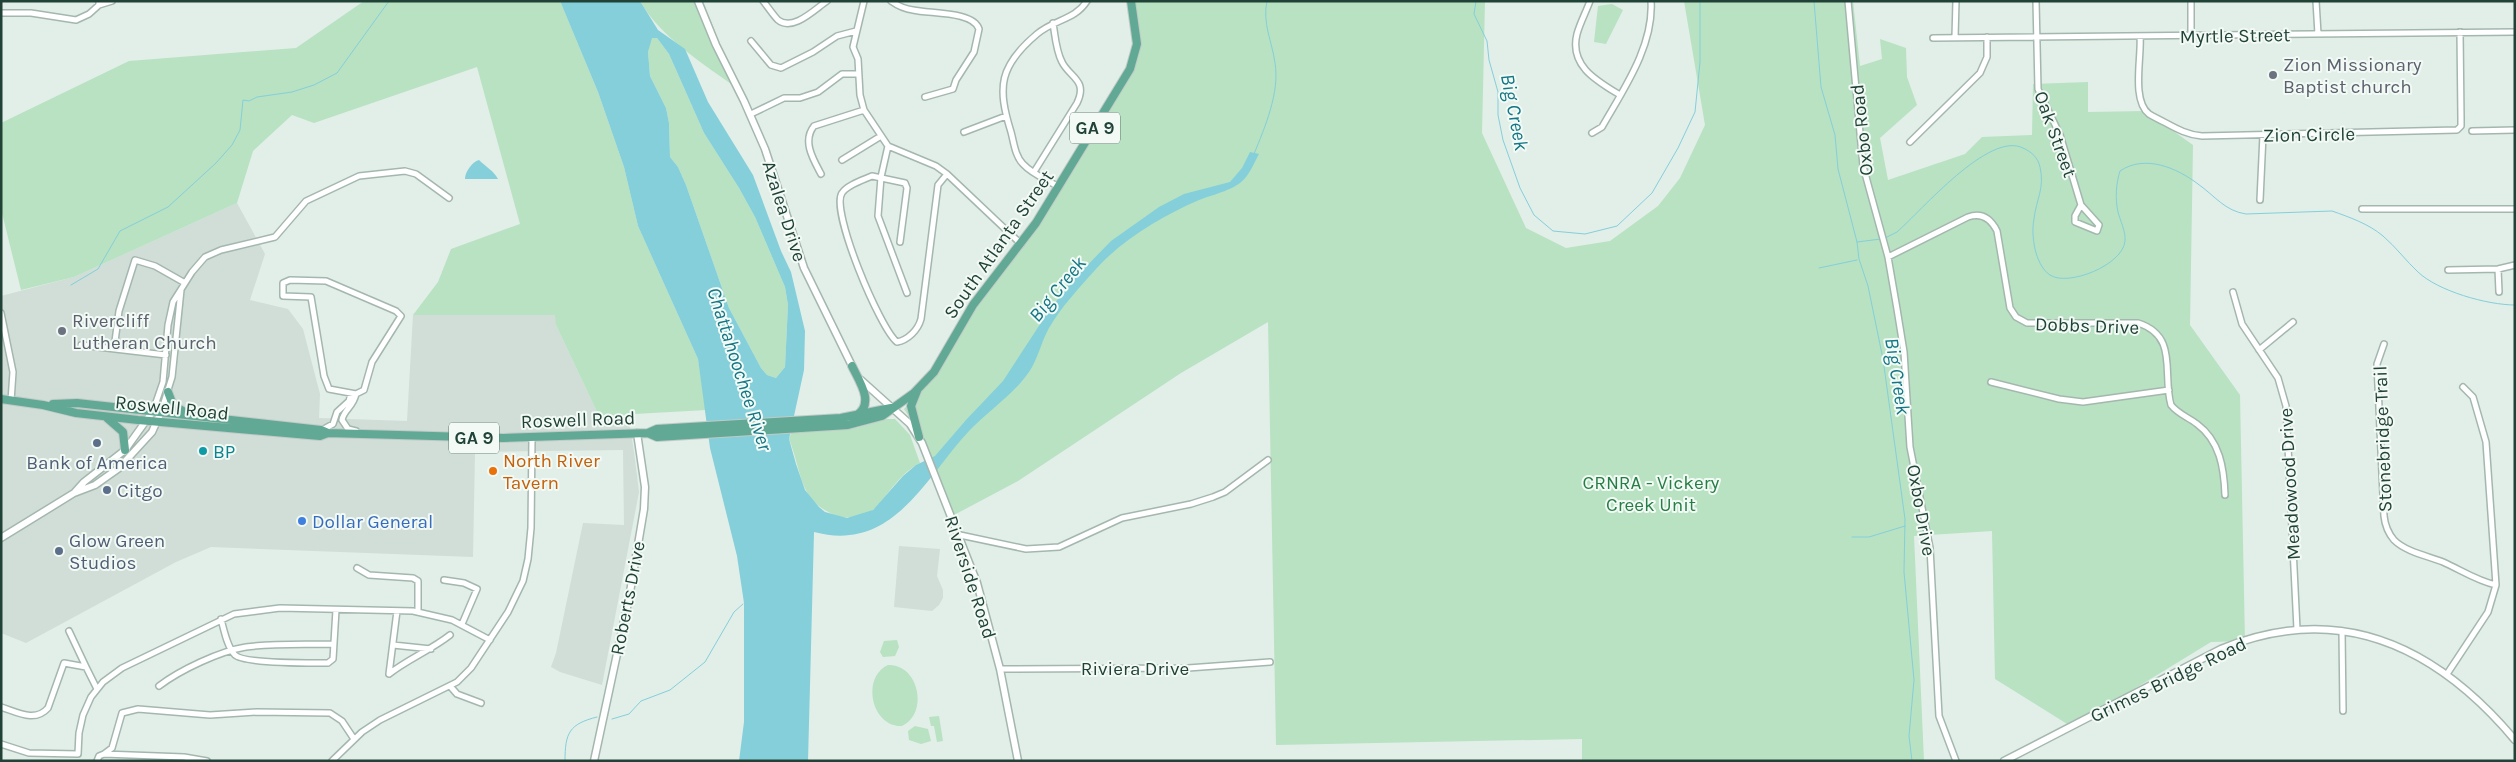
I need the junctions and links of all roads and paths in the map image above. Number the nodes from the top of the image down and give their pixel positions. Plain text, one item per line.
1 (112, 1) edge
2 (698, 1) edge
3 (763, 1) edge
4 (827, 1) edge
5 (864, 1) edge
6 (891, 1) edge
7 (1087, 1) edge
8 (1131, 1) edge
9 (1590, 1) edge
10 (1651, 1) edge
11 (1848, 1) edge
12 (1956, 1) edge
13 (2036, 1) edge
14 (2191, 1) edge
15 (2316, 1) edge
16 (99, 3) edge
17 (1, 13) edge
18 (1053, 23) junction
19 (856, 31) junction
20 (2460, 32) junction
21 (2515, 32) edge
22 (2318, 34) junction
23 (2191, 35) junction
24 (2036, 36) junction
25 (2140, 36) junction
26 (1955, 37) junction
27 (1987, 37) junction
28 (1933, 38) dead end
29 (751, 41) dead end
30 (858, 74) junction
31 (1620, 95) junction
32 (925, 97) dead end
33 (864, 110) junction
34 (750, 114) junction
35 (1006, 116) junction
36 (2515, 130) edge
37 (2472, 131) dead end
38 (964, 132) dead end
39 (1592, 133) dead end
40 (2263, 135) junction
41 (881, 136) junction
42 (1910, 142) dead end
43 (888, 146) junction
44 (842, 160) dead end
45 (1034, 172) junction
46 (820, 174) dead end
47 (947, 174) junction
48 (881, 177) junction
49 (1059, 187) junction
50 (449, 198) dead end
51 (2260, 200) dead end
52 (2081, 205) junction
53 (2515, 209) edge
54 (2362, 210) dead end
55 (900, 242) dead end
56 (1022, 244) junction
57 (1888, 257) junction
58 (2515, 265) edge
59 (2498, 269) junction
60 (2448, 270) dead end
61 (185, 283) junction
62 (182, 289) junction
63 (2233, 292) dead end
64 (2499, 292) dead end
65 (906, 293) dead end
66 (1, 313) edge
67 (2293, 322) dead end
68 (2384, 344) dead end
69 (81, 345) dead end
70 (114, 349) junction
71 (2259, 350) junction
72 (166, 355) junction
73 (852, 366) junction
74 (1991, 382) dead end
75 (920, 387) junction
76 (2463, 387) dead end
77 (2169, 390) junction
78 (168, 392) junction
79 (353, 394) junction
80 (1, 400) edge
81 (11, 401) junction
82 (43, 405) junction
83 (891, 408) junction
84 (157, 412) junction
85 (190, 415) junction
86 (856, 416) junction
87 (105, 417) junction
88 (146, 421) junction
89 (157, 422) junction
90 (694, 431) junction
91 (325, 432) junction
92 (637, 433) junction
93 (366, 435) junction
94 (919, 437) junction
95 (532, 438) junction
96 (125, 450) junction
97 (1268, 460) dead end
98 (74, 493) junction
99 (2225, 495) dead end
100 (960, 535) junction
101 (1, 538) edge
102 (357, 568) dead end
103 (444, 580) dead end
104 (2496, 585) junction
105 (336, 610) junction
106 (396, 611) junction
107 (418, 612) junction
108 (221, 619) junction
109 (462, 624) junction
110 (2297, 629) junction
111 (69, 631) dead end
112 (2342, 631) junction
113 (450, 635) dead end
114 (490, 640) junction
115 (334, 644) junction
116 (393, 645) junction
117 (432, 649) junction
118 (232, 651) junction
119 (1270, 662) dead end
120 (86, 667) junction
121 (1000, 670) junction
122 (2447, 674) junction
123 (159, 686) dead end
124 (450, 686) junction
125 (97, 688) junction
126 (481, 703) dead end
127 (1, 707) edge
128 (2343, 711) dead end
129 (354, 739) junction
130 (2515, 740) edge
131 (1, 744) edge
132 (104, 754) junction
133 (97, 761) edge
134 (208, 761) edge
135 (332, 761) edge
136 (594, 761) edge
137 (1018, 761) edge
138 (1956, 761) edge
139 (2004, 761) edge

1 - 16 street
2 - 34 street, Azalea Drive
3 - 4 street
5 - 19 street
6 - 32 street
7 - 18 street
8 - 49 main road, South Atlanta Street / GA 9
9 - 31 street
10 - 31 street
11 - 57 street, Oxbo Road
12 - 26 street
13 - 24 street, Oak Street
14 - 23 street
15 - 22 street
16 - 17 street
18 - 35 street
18 - 45 street
19 - 29 street
19 - 30 street
20 - 21 street, Myrtle Street
20 - 22 street, Myrtle Street
20 - 40 street, Zion Circle
22 - 23 street, Myrtle Street
23 - 25 street, Myrtle Street
24 - 25 street, Myrtle Street
24 - 27 street, Myrtle Street
24 - 52 street, Oak Street
25 - 40 street, Zion Circle
26 - 27 street, Myrtle Street
26 - 28 street, Myrtle Street
27 - 42 street
30 - 33 street
30 - 34 street
31 - 39 street
33 - 41 street
33 - 46 street
34 - 73 street, Azalea Drive
35 - 38 street
35 - 45 street
36 - 37 street
40 - 51 street
41 - 43 street
41 - 44 street
43 - 47 street
43 - 48 street
45 - 49 street
47 - 48 street
47 - 56 street
48 - 55 street
48 - 65 street
49 - 56 main road, South Atlanta Street / GA 9
50 - 61 street
52 - 52 street, Oak Street
53 - 54 street
56 - 75 main road, South Atlanta Street / GA 9
57 - 77 street, Dobbs Drive
57 - 138 street, Oxbo Drive
58 - 59 street
59 - 60 street
59 - 64 street
61 - 62 street
61 - 70 street
62 - 72 street
62 - 78 street
63 - 71 street, Meadowood Drive
66 - 81 street
67 - 71 street
68 - 104 street, Stonebridge Trail
69 - 70 street
70 - 72 street
71 - 110 street, Meadowood Drive
72 - 84 street
73 - 83 street, Azalea Drive
73 - 86 main road
74 - 77 street
75 - 83 main road, South Atlanta Street / GA 9
75 - 94 main road
76 - 104 street
77 - 99 street, Dobbs Drive
78 - 84 street
78 - 85 main road
79 - 79 street
79 - 91 street
79 - 93 street
80 - 81 main road, Roswell Road / GA 9
81 - 82 main road, Roswell Road / GA 9
82 - 84 main road, Roswell Road / GA 9
82 - 87 main road, Roswell Road / GA 9
83 - 86 main road, South Atlanta Street / GA 9
83 - 90 main road, South Atlanta Street / GA 9
83 - 94 street, Riverside Road
84 - 85 main road, Roswell Road / GA 9
84 - 88 street
84 - 89 street
85 - 91 main road, Roswell Road / GA 9
86 - 90 main road, South Atlanta Street / GA 9
87 - 88 main road, Roswell Road / GA 9
87 - 96 main road
88 - 89 main road, Roswell Road / GA 9
88 - 96 street
89 - 91 main road, Roswell Road / GA 9
89 - 98 street
90 - 92 main road, Roswell Road / GA 9
91 - 93 main road, Roswell Road / GA 9
92 - 95 main road, Roswell Road / GA 9
92 - 136 street, Roberts Drive
93 - 95 main road, Roswell Road / GA 9
94 - 100 street, Riverside Road
95 - 114 street
96 - 98 street
97 - 100 street
98 - 101 street
100 - 121 street, Riverside Road
102 - 107 street
103 - 109 street
104 - 122 street
105 - 106 street
105 - 108 street
105 - 115 street
106 - 107 street
106 - 116 street
107 - 109 street
108 - 118 street
108 - 125 street
109 - 114 street
110 - 112 street, Grimes Bridge Road
110 - 139 street, Grimes Bridge Road
111 - 120 street
112 - 122 street, Grimes Bridge Road
112 - 128 street
113 - 117 street
114 - 124 street
115 - 118 street
115 - 118 street
116 - 117 street
116 - 117 street
118 - 123 street
119 - 121 street, Riviera Drive
120 - 125 street
120 - 127 street
121 - 137 street, Riverside Road
122 - 130 street, Grimes Bridge Road
124 - 126 street
124 - 129 street
125 - 131 street
129 - 132 street
129 - 135 street
132 - 133 street
132 - 134 street

